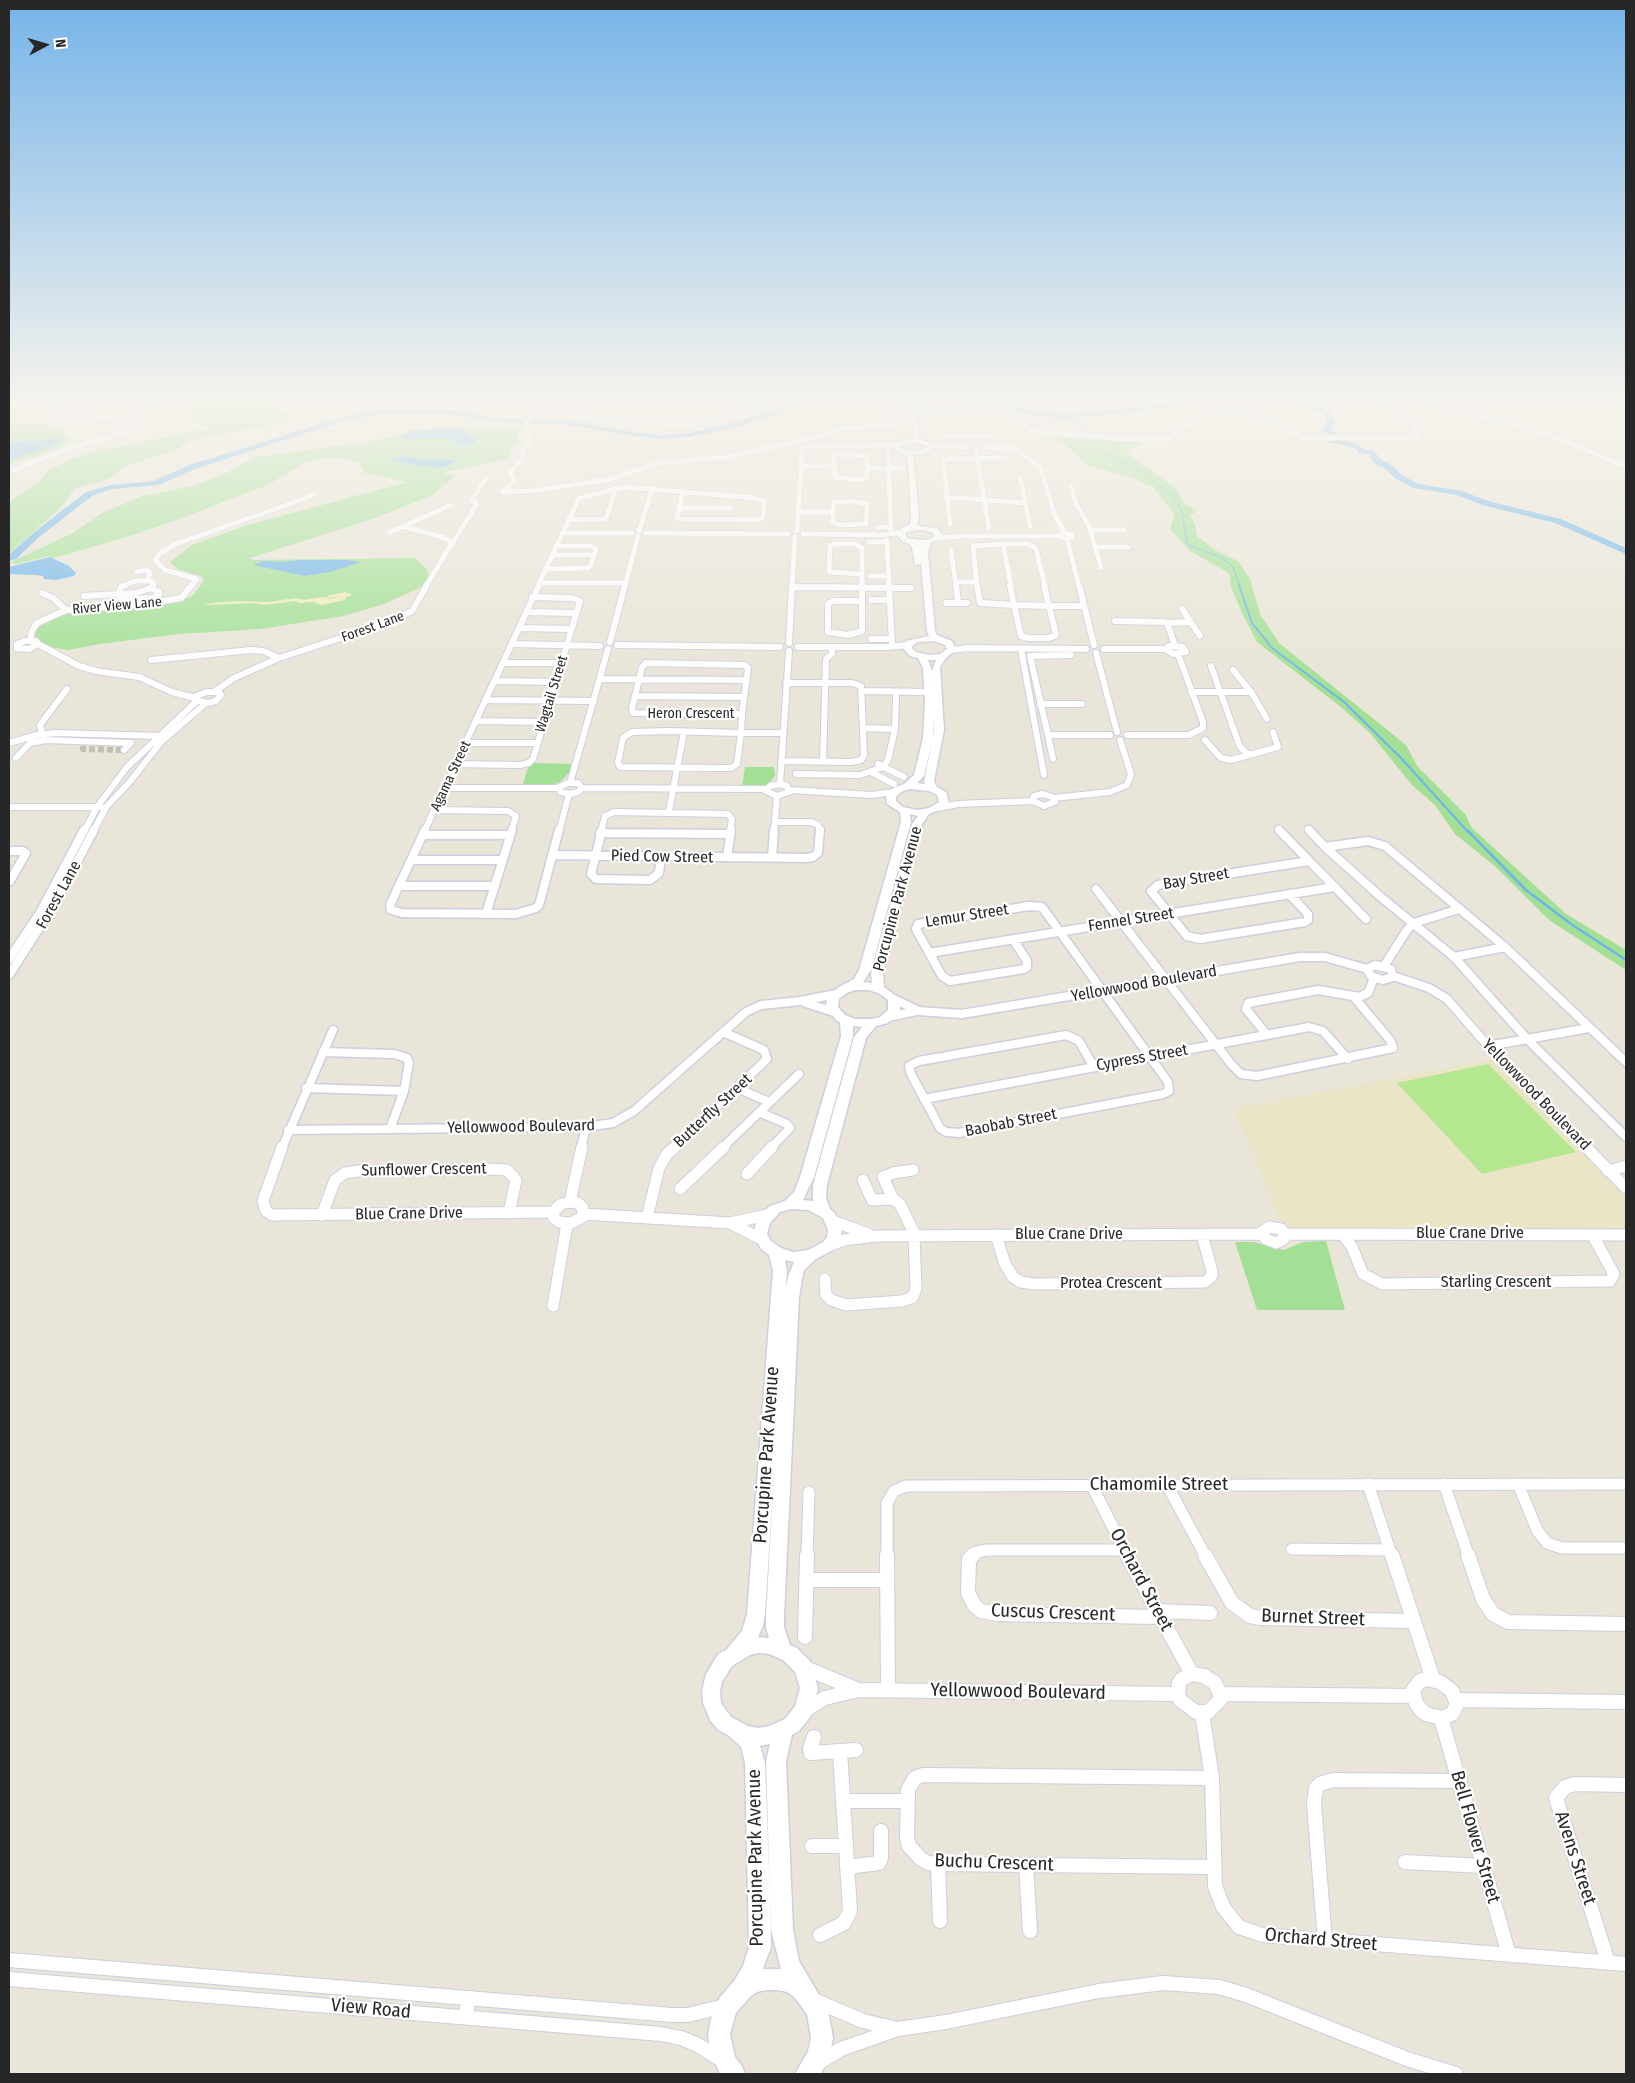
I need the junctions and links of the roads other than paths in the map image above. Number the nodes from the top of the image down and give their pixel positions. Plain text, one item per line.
1 (476, 493) edge
2 (597, 493) edge
3 (616, 493) edge
4 (651, 493) edge
5 (683, 493) edge
6 (686, 493) edge
7 (800, 493) edge
8 (889, 493) edge
9 (913, 493) edge
10 (921, 493) edge
11 (946, 493) edge
12 (983, 493) edge
13 (1024, 493) edge
14 (1048, 493) edge
15 (1073, 493) edge
16 (314, 495) dead end
17 (732, 497) junction
18 (946, 497) junction
19 (984, 500) junction
20 (1026, 503) junction
21 (452, 506) dead end
22 (680, 508) junction
23 (731, 508) junction
24 (799, 512) junction
25 (833, 512) junction
26 (568, 520) junction
27 (728, 520) junction
28 (950, 524) dead end
29 (1030, 526) dead end
30 (405, 527) junction
31 (878, 527) dead end
32 (989, 528) dead end
33 (928, 529) junction
34 (1124, 530) dead end
35 (390, 532) dead end
36 (563, 533) junction
37 (636, 533) junction
38 (1091, 533) junction
39 (788, 534) joint
40 (796, 534) junction
41 (804, 534) joint
42 (906, 535) junction
43 (937, 535) junction
44 (1066, 536) junction
45 (929, 541) junction
46 (869, 542) dead end
47 (452, 544) junction
48 (1003, 544) junction
49 (556, 546) junction
50 (1095, 547) junction
51 (1128, 547) dead end
52 (951, 550) dead end
53 (594, 554) junction
54 (552, 555) junction
55 (1101, 567) dead end
56 (546, 568) junction
57 (137, 572) dead end
58 (861, 574) junction
59 (870, 576) dead end
60 (889, 576) junction
61 (148, 580) junction
62 (956, 582) junction
63 (976, 582) junction
64 (539, 583) junction
65 (625, 583) junction
66 (792, 587) junction
67 (861, 587) junction
68 (151, 588) junction
69 (889, 588) junction
70 (911, 588) dead end
71 (42, 593) dead end
72 (84, 596) dead end
73 (532, 597) junction
74 (116, 598) junction
75 (871, 600) dead end
76 (890, 600) junction
77 (862, 601) junction
78 (946, 603) dead end
79 (958, 603) junction
80 (968, 603) dead end
81 (1014, 606) junction
82 (1049, 606) junction
83 (1084, 606) junction
84 (81, 608) junction
85 (1182, 609) dead end
86 (66, 610) junction
87 (526, 612) junction
88 (576, 613) junction
89 (1115, 621) dead end
90 (1191, 622) junction
91 (1167, 623) junction
92 (519, 628) junction
93 (571, 629) junction
94 (1200, 636) dead end
95 (871, 639) dead end
96 (919, 639) junction
97 (940, 639) junction
98 (30, 640) junction
99 (610, 642) junction
100 (890, 643) junction
101 (38, 644) junction
102 (512, 644) junction
103 (13, 645) edge
104 (567, 645) junction
105 (1094, 645) junction
106 (600, 646) junction
107 (618, 646) junction
108 (700, 646) junction
109 (1174, 646) junction
110 (789, 647) junction
111 (832, 647) junction
112 (908, 648) junction
113 (952, 648) junction
114 (29, 649) junction
115 (608, 649) junction
116 (1021, 649) junction
117 (1086, 649) junction
118 (1104, 649) junction
119 (1166, 649) junction
120 (48, 651) junction
121 (1096, 653) junction
122 (1178, 654) junction
123 (1071, 655) dead end
124 (942, 656) junction
125 (922, 657) junction
126 (279, 658) junction
127 (151, 660) dead end
128 (504, 663) junction
129 (563, 663) junction
130 (697, 664) junction
131 (1211, 666) dead end
132 (1233, 670) dead end
133 (600, 679) junction
134 (639, 679) junction
135 (747, 680) junction
136 (495, 681) junction
137 (557, 682) junction
138 (786, 683) junction
139 (825, 683) junction
140 (67, 689) dead end
141 (214, 692) junction
142 (863, 692) junction
143 (929, 692) junction
144 (1191, 692) junction
145 (1220, 692) junction
146 (1251, 692) junction
147 (202, 693) junction
148 (179, 694) junction
149 (635, 696) junction
150 (880, 696) dead end
151 (896, 696) junction
152 (917, 696) dead end
153 (744, 697) junction
154 (196, 700) junction
155 (486, 700) junction
156 (551, 701) junction
157 (594, 701) junction
158 (206, 703) junction
159 (1040, 704) junction
160 (1082, 704) dead end
161 (742, 714) junction
162 (1267, 719) dead end
163 (476, 721) junction
164 (544, 722) junction
165 (863, 728) junction
166 (895, 729) junction
167 (684, 732) junction
168 (1117, 732) junction
169 (1272, 732) dead end
170 (741, 733) junction
171 (783, 733) junction
172 (42, 734) junction
173 (92, 734) junction
174 (1048, 735) junction
175 (1110, 735) junction
176 (1127, 735) junction
177 (158, 736) junction
178 (168, 736) junction
179 (1120, 740) junction
180 (1206, 740) dead end
181 (9, 743) edge
182 (85, 743) junction
183 (466, 743) junction
184 (537, 743) junction
185 (124, 750) dead end
186 (1249, 755) junction
187 (16, 758) dead end
188 (1053, 759) dead end
189 (781, 762) junction
190 (823, 762) junction
191 (456, 764) junction
192 (880, 765) junction
193 (797, 766) dead end
194 (677, 768) junction
195 (871, 772) junction
196 (1044, 775) dead end
197 (570, 782) junction
198 (906, 782) junction
199 (780, 784) junction
200 (445, 788) junction
201 (558, 788) junction
202 (582, 788) junction
203 (894, 788) junction
204 (932, 788) junction
205 (767, 789) junction
206 (673, 790) junction
207 (790, 790) junction
208 (569, 794) junction
209 (942, 794) junction
210 (872, 795) junction
211 (777, 796) junction
212 (1054, 798) junction
213 (1033, 801) junction
214 (966, 803) junction
215 (893, 805) junction
216 (9, 807) edge
217 (97, 807) junction
218 (106, 807) junction
219 (938, 808) junction
220 (435, 810) junction
221 (669, 811) junction
222 (904, 811) junction
223 (926, 812) junction
224 (775, 822) junction
225 (1278, 829) dead end
226 (1308, 829) dead end
227 (600, 833) junction
228 (730, 834) junction
229 (424, 835) junction
230 (510, 835) junction
231 (1325, 847) junction
232 (9, 851) edge
233 (552, 856) junction
234 (594, 856) junction
235 (661, 857) junction
236 (727, 857) junction
237 (772, 858) junction
238 (412, 860) junction
239 (502, 860) junction
240 (1309, 861) junction
241 (10, 881) dead end
242 (400, 886) junction
243 (495, 886) junction
244 (1334, 886) junction
245 (1096, 889) dead end
246 (1289, 894) junction
247 (1459, 909) junction
248 (486, 914) junction
249 (1168, 914) junction
250 (1366, 919) dead end
251 (1121, 921) junction
252 (1414, 923) junction
253 (1061, 932) junction
254 (1012, 939) junction
255 (1505, 948) junction
256 (929, 954) junction
257 (1454, 957) junction
258 (9, 959) edge
259 (1384, 966) junction
260 (1367, 969) junction
261 (9, 975) edge
262 (1394, 976) junction
263 (1374, 978) junction
264 (1166, 980) junction
265 (878, 988) junction
266 (842, 991) junction
267 (1104, 991) junction
268 (1354, 998) junction
269 (894, 999) junction
270 (801, 1002) junction
271 (919, 1011) junction
272 (834, 1012) junction
273 (889, 1016) junction
274 (846, 1020) junction
275 (872, 1023) junction
276 (1589, 1028) junction
277 (333, 1030) dead end
278 (722, 1032) junction
279 (1267, 1035) junction
280 (1528, 1038) junction
281 (1216, 1045) junction
282 (1488, 1046) junction
283 (323, 1052) junction
284 (1150, 1057) junction
285 (1348, 1059) junction
286 (1626, 1062) edge
287 (1094, 1067) junction
288 (799, 1074) dead end
289 (306, 1088) junction
290 (737, 1088) junction
291 (404, 1091) junction
292 (924, 1099) junction
293 (769, 1102) junction
294 (759, 1112) junction
295 (586, 1126) junction
296 (390, 1129) junction
297 (288, 1130) junction
298 (1626, 1137) edge
299 (1626, 1166) edge
300 (914, 1170) dead end
301 (1608, 1170) junction
302 (747, 1174) dead end
303 (863, 1180) dead end
304 (1626, 1188) edge
305 (680, 1189) dead end
306 (892, 1200) junction
307 (570, 1202) junction
308 (790, 1204) junction
309 (823, 1210) junction
310 (553, 1212) junction
311 (509, 1213) junction
312 (584, 1214) junction
313 (322, 1216) junction
314 (767, 1216) junction
315 (647, 1218) junction
316 (833, 1221) junction
317 (730, 1223) junction
318 (567, 1224) junction
319 (1202, 1234) junction
320 (1262, 1234) joint
321 (1285, 1234) joint
322 (1342, 1234) junction
323 (1354, 1234) junction
324 (914, 1235) junction
325 (996, 1235) junction
326 (1626, 1235) edge
327 (876, 1236) junction
328 (1594, 1236) junction
329 (763, 1240) junction
330 (828, 1246) junction
331 (1352, 1247) junction
332 (776, 1252) junction
333 (811, 1255) junction
334 (825, 1279) dead end
335 (553, 1306) dead end
336 (1368, 1484) junction
337 (1444, 1484) junction
338 (1518, 1484) junction
339 (1626, 1484) edge
340 (1167, 1485) junction
341 (1092, 1486) junction
342 (809, 1492) dead end
343 (1626, 1548) edge
344 (1292, 1549) dead end
345 (1124, 1550) junction
346 (1390, 1550) junction
347 (807, 1580) junction
348 (887, 1580) junction
349 (1210, 1613) dead end
350 (1158, 1614) junction
351 (1413, 1621) junction
352 (1626, 1624) edge
353 (805, 1637) dead end
354 (782, 1650) junction
355 (734, 1653) junction
356 (803, 1667) junction
357 (1192, 1674) junction
358 (1433, 1680) junction
359 (858, 1690) junction
360 (888, 1690) junction
361 (1178, 1694) junction
362 (1220, 1694) junction
363 (1414, 1696) junction
364 (1456, 1700) junction
365 (1626, 1702) edge
366 (804, 1710) junction
367 (1202, 1713) junction
368 (1441, 1718) junction
369 (734, 1730) junction
370 (783, 1731) junction
371 (814, 1737) dead end
372 (856, 1750) dead end
373 (840, 1752) junction
374 (1212, 1778) junction
375 (1460, 1781) junction
376 (1626, 1785) edge
377 (843, 1801) junction
378 (907, 1801) junction
379 (881, 1831) dead end
380 (812, 1846) dead end
381 (846, 1846) junction
382 (1405, 1862) dead end
383 (938, 1864) junction
384 (1026, 1865) junction
385 (847, 1866) junction
386 (1483, 1866) junction
387 (1213, 1867) junction
388 (940, 1921) dead end
389 (1030, 1931) dead end
390 (820, 1935) dead end
391 (1325, 1941) junction
392 (1509, 1955) junction
393 (9, 1960) edge
394 (1608, 1962) junction
395 (1626, 1964) edge
396 (9, 1979) edge
397 (806, 1994) junction
398 (735, 1997) junction
399 (469, 1998) junction
400 (465, 2017) junction
401 (898, 2029) junction
402 (730, 2069) edge
403 (810, 2070) edge
404 (1456, 2074) edge

1 - 47 street, Forest Lane
2 - 26 street, Agama Street
3 - 26 street
4 - 37 street
5 - 22 street
6 - 17 street
7 - 24 street
8 - 31 street
9 - 42 street
10 - 33 street
11 - 18 street
12 - 19 street
13 - 20 street
14 - 44 street
15 - 38 street
16 - 84 street, River View Lane
17 - 23 street
17 - 27 street
18 - 19 street
18 - 28 street
19 - 20 street
19 - 32 street
20 - 29 street
21 - 30 street
22 - 23 street
22 - 27 street
23 - 27 street
24 - 25 street
24 - 40 street
25 - 25 street
26 - 36 street, Agama Street
30 - 35 street
30 - 47 street
33 - 42 street
33 - 43 street
34 - 38 street
36 - 37 street
36 - 49 street, Agama Street
37 - 39 street
37 - 65 street
38 - 44 street
38 - 50 street
39 - 40 street
40 - 41 street
40 - 66 street
41 - 42 street
42 - 45 street
42 - 96 street
43 - 44 street
43 - 45 street
44 - 83 street
45 - 97 street
46 - 60 street
47 - 126 street, Forest Lane
48 - 63 street
48 - 81 street
48 - 82 street
49 - 53 street
49 - 54 street, Agama Street
50 - 51 street
50 - 55 street
52 - 62 street
53 - 54 street
53 - 56 street
54 - 56 street, Agama Street
56 - 64 street, Agama Street
57 - 61 street
58 - 58 street
58 - 67 street
59 - 60 street
60 - 69 street
61 - 68 street
61 - 74 street
62 - 63 street
62 - 79 street
63 - 81 street
64 - 65 street
64 - 73 street, Agama Street
65 - 99 street
66 - 67 street
66 - 110 street
67 - 69 street
67 - 77 street
68 - 74 street
68 - 74 street
69 - 70 street
69 - 76 street
71 - 86 street
72 - 74 street
73 - 87 street, Agama Street
73 - 88 street
74 - 84 street
75 - 76 street
76 - 100 street
77 - 77 street
78 - 79 street
79 - 80 street
81 - 82 street
81 - 82 street
82 - 83 street
83 - 105 street
84 - 86 street, River View Lane
85 - 90 street
86 - 98 street, River View Lane
87 - 88 street
87 - 92 street, Agama Street
88 - 93 street, Wagtail Street
89 - 91 street
90 - 91 street
90 - 94 street
91 - 109 street
92 - 93 street
92 - 102 street, Agama Street
93 - 104 street, Wagtail Street
95 - 100 street
96 - 97 street
96 - 112 street
97 - 113 street
98 - 101 street
98 - 103 street
99 - 106 street
99 - 107 street
100 - 111 street
100 - 112 street
101 - 114 street
101 - 120 street
102 - 104 street
102 - 128 street, Agama Street
103 - 114 street
104 - 106 street
104 - 129 street, Wagtail Street
105 - 117 street
105 - 118 street
106 - 115 street
107 - 108 street
107 - 115 street
108 - 110 street
108 - 130 street
109 - 119 street
109 - 122 street
110 - 111 street
110 - 138 street
111 - 139 street
112 - 125 street
113 - 116 street
113 - 124 street
114 - 120 street
115 - 133 street
116 - 117 street
116 - 196 street
117 - 121 street
118 - 119 street
118 - 121 street
119 - 122 street
120 - 148 street
121 - 168 street
122 - 144 street
123 - 159 street
124 - 125 street
124 - 204 street
125 - 143 street
126 - 127 street
126 - 141 street, Forest Lane
128 - 129 street
128 - 136 street, Agama Street
129 - 137 street, Wagtail Street
130 - 134 street
130 - 135 street
131 - 145 street
132 - 146 street
133 - 134 street
133 - 157 street
134 - 135 street
134 - 149 street, Heron Crescent
135 - 153 street, Heron Crescent
136 - 137 street
136 - 155 street, Agama Street
137 - 156 street, Wagtail Street
138 - 139 street
138 - 171 street
139 - 142 street
139 - 190 street
140 - 172 street
141 - 147 street
141 - 158 street, Forest Lane
142 - 143 street
142 - 165 street
143 - 198 street
144 - 145 street
144 - 176 street
145 - 146 street
145 - 186 street
146 - 162 street
147 - 148 street
147 - 154 street, Forest Lane
148 - 154 street
149 - 153 street
149 - 161 street, Heron Crescent
150 - 151 street
151 - 152 street
151 - 166 street
153 - 161 street, Heron Crescent
154 - 158 street
154 - 177 street, Forest Lane
155 - 156 street
155 - 163 street, Agama Street
156 - 157 street
156 - 164 street, Wagtail Street
157 - 197 street
158 - 178 street, Forest Lane
159 - 160 street
159 - 174 street
161 - 170 street, Heron Crescent
163 - 164 street
163 - 183 street, Agama Street
164 - 184 street, Wagtail Street
165 - 166 street
165 - 190 street
166 - 192 street
167 - 170 street
167 - 194 street
167 - 194 street
168 - 175 street
168 - 176 street
169 - 186 street
170 - 171 street
170 - 194 street, Heron Crescent
171 - 189 street
172 - 173 street
172 - 181 street
173 - 177 street
173 - 182 street
174 - 175 street
174 - 188 street
175 - 179 street
176 - 179 street
177 - 178 street
177 - 217 street, Forest Lane
178 - 218 street, Forest Lane
179 - 212 street
180 - 186 street
182 - 185 street
182 - 187 street
183 - 184 street
183 - 191 street, Agama Street
184 - 191 street, Wagtail Street
189 - 190 street
189 - 199 street
191 - 200 street, Agama Street
192 - 195 street
192 - 198 street
193 - 195 street
194 - 206 street
195 - 203 street
197 - 201 street
197 - 202 street
198 - 203 street
198 - 204 street
199 - 205 street
199 - 207 street
200 - 201 street
200 - 220 street, Agama Street
201 - 208 street
202 - 206 street
202 - 208 street
203 - 210 street
203 - 215 street
204 - 209 street
205 - 206 street
205 - 211 street
206 - 221 street
207 - 210 street
207 - 211 street
208 - 233 street, Agama Street
209 - 214 street
209 - 219 street
210 - 215 street
211 - 224 street
212 - 213 street
212 - 213 street
213 - 214 street
214 - 219 street
215 - 222 street
216 - 217 street
217 - 218 street
217 - 258 street, Forest Lane
218 - 261 street, Forest Lane
219 - 223 street
220 - 229 street, Agama Street
220 - 230 street
221 - 227 street
221 - 228 street
222 - 223 street
222 - 266 street, Porcupine Park Avenue
223 - 265 street, Porcupine Park Avenue
224 - 237 street
224 - 237 street, Pied Cow Street
225 - 240 street
226 - 231 street
227 - 228 street
227 - 234 street
228 - 236 street
229 - 230 street
229 - 238 street, Agama Street
230 - 239 street
231 - 247 street
231 - 252 street
232 - 241 street
233 - 234 street, Pied Cow Street
233 - 248 street, Agama Street
234 - 235 street, Pied Cow Street
234 - 235 street
235 - 236 street, Pied Cow Street
236 - 237 street, Pied Cow Street
238 - 239 street
238 - 242 street, Agama Street
239 - 243 street
240 - 244 street
240 - 249 street, Bay Street
242 - 243 street
242 - 248 street, Agama Street
243 - 248 street
244 - 246 street, Fennel Street
244 - 250 street
245 - 251 street
246 - 249 street, Fennel Street
246 - 249 street, Bay Street
247 - 252 street
247 - 255 street
249 - 251 street, Fennel Street
251 - 253 street, Fennel Street
251 - 264 street
252 - 257 street
252 - 259 street
253 - 254 street, Fennel Street
253 - 256 street, Lemur Street
253 - 267 street
254 - 256 street, Fennel Street
254 - 256 street, Lemur Street
255 - 257 street
255 - 276 street
257 - 280 street
259 - 260 street
259 - 262 street
260 - 263 street
260 - 264 street, Yellowwood Boulevard
262 - 263 street
262 - 282 street, Yellowwood Boulevard
263 - 268 street
264 - 267 street, Yellowwood Boulevard
264 - 281 street
265 - 266 street
265 - 269 street
266 - 270 street, Yellowwood Boulevard
266 - 272 street
267 - 271 street, Yellowwood Boulevard
267 - 284 street
268 - 279 street
268 - 285 street
269 - 271 street, Yellowwood Boulevard
269 - 273 street
270 - 272 street, Yellowwood Boulevard
270 - 278 street, Yellowwood Boulevard
271 - 273 street, Yellowwood Boulevard
272 - 274 street
273 - 275 street
274 - 275 street
274 - 308 street
275 - 309 street
276 - 280 street
276 - 286 street
277 - 283 street
278 - 290 street, Butterfly Street
278 - 295 street, Yellowwood Boulevard
279 - 281 street, Cypress Street
279 - 285 street, Cypress Street
280 - 282 street
280 - 298 street
281 - 284 street, Cypress Street
281 - 285 street
282 - 301 street, Yellowwood Boulevard
283 - 289 street
283 - 291 street
284 - 287 street, Cypress Street
284 - 292 street, Baobab Street
287 - 292 street, Cypress Street
287 - 292 street, Baobab Street
288 - 293 street
289 - 291 street
289 - 297 street
290 - 293 street
290 - 315 street, Butterfly Street
291 - 296 street
293 - 294 street
294 - 302 street
294 - 305 street
295 - 296 street, Yellowwood Boulevard
295 - 307 street
296 - 297 street, Yellowwood Boulevard
297 - 313 street, Blue Crane Drive
299 - 301 street
300 - 306 street
301 - 304 street, Yellowwood Boulevard
303 - 306 street
306 - 324 street
307 - 310 street
307 - 312 street
308 - 309 street
308 - 314 street
309 - 316 street
310 - 311 street, Blue Crane Drive
310 - 318 street
311 - 313 street, Blue Crane Drive
311 - 313 street, Sunflower Crescent
312 - 315 street
312 - 318 street
314 - 317 street
314 - 329 street
315 - 317 street
316 - 327 street, Blue Crane Drive
316 - 330 street
317 - 329 street
318 - 335 street
319 - 320 street, Blue Crane Drive
319 - 325 street, Blue Crane Drive
319 - 325 street, Protea Crescent
320 - 321 street
321 - 322 street, Blue Crane Drive
322 - 323 street, Blue Crane Drive
322 - 331 street, Starling Crescent
323 - 328 street, Blue Crane Drive
323 - 331 street
324 - 325 street, Blue Crane Drive
324 - 327 street, Blue Crane Drive
324 - 334 street
326 - 328 street, Blue Crane Drive
327 - 330 street, Blue Crane Drive
328 - 331 street, Starling Crescent
329 - 332 street
330 - 333 street
332 - 333 street
332 - 355 street, Porcupine Park Avenue
333 - 354 street, Porcupine Park Avenue
336 - 337 street, Chamomile Street
336 - 340 street, Chamomile Street
336 - 346 street
337 - 338 street, Chamomile Street
337 - 352 street
338 - 339 street, Chamomile Street
338 - 343 street
340 - 341 street, Chamomile Street
340 - 351 street, Burnet Street
341 - 345 street, Orchard Street
341 - 348 street, Chamomile Street
342 - 347 street
344 - 346 street
345 - 350 street, Orchard Street
345 - 350 street, Cuscus Crescent
346 - 351 street
347 - 348 street
347 - 353 street
348 - 360 street, Chamomile Street
349 - 350 street, Cuscus Crescent
350 - 357 street, Orchard Street
351 - 358 street
354 - 355 street
354 - 356 street
355 - 369 street
356 - 359 street, Yellowwood Boulevard
356 - 366 street
357 - 361 street
357 - 362 street
358 - 363 street
358 - 364 street
359 - 360 street, Yellowwood Boulevard
359 - 366 street, Yellowwood Boulevard
360 - 361 street, Yellowwood Boulevard
361 - 367 street
362 - 363 street
362 - 367 street
363 - 368 street
364 - 365 street
364 - 368 street
366 - 370 street
367 - 374 street, Orchard Street
368 - 375 street, Bell Flower Street
369 - 370 street
369 - 398 street, Porcupine Park Avenue
370 - 397 street, Porcupine Park Avenue
371 - 373 street
372 - 373 street
373 - 377 street
374 - 378 street, Buchu Crescent
374 - 387 street, Orchard Street
375 - 386 street, Bell Flower Street
375 - 391 street
376 - 394 street, Avens Street
377 - 378 street
377 - 381 street
378 - 383 street, Buchu Crescent
379 - 385 street
380 - 381 street
381 - 385 street
382 - 386 street
383 - 384 street, Buchu Crescent
383 - 388 street
384 - 387 street, Buchu Crescent
384 - 389 street
385 - 390 street
386 - 392 street, Bell Flower Street
387 - 391 street, Orchard Street
391 - 392 street, Orchard Street
392 - 394 street, Orchard Street
393 - 399 street, View Road
394 - 395 street, Orchard Street
396 - 400 street, View Road
397 - 398 street
397 - 401 street
397 - 403 street, Porcupine Park Avenue
398 - 399 street, View Road
398 - 402 street, Porcupine Park Avenue
399 - 400 street
400 - 402 street, View Road
401 - 403 street
401 - 404 street

